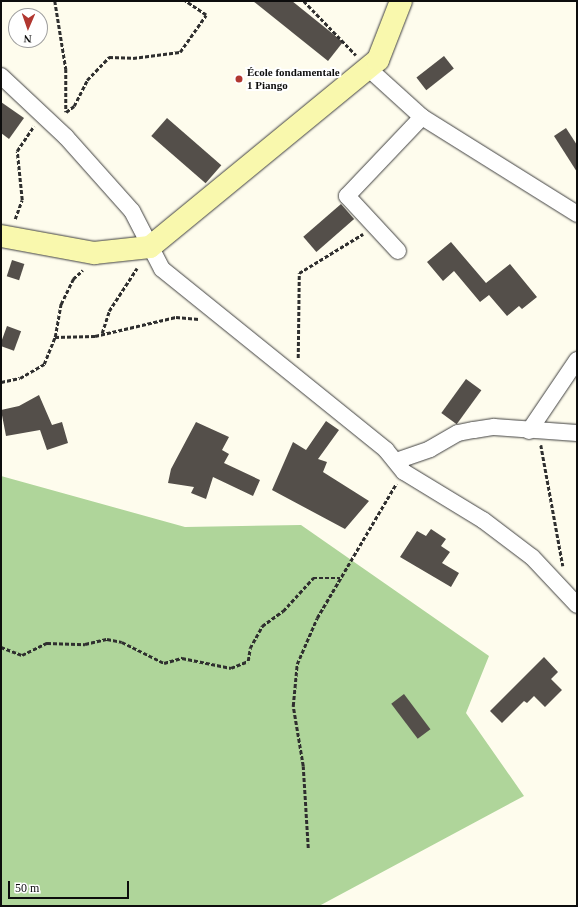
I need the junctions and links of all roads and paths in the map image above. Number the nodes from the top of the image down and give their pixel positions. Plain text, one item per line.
1 (55, 1) edge
2 (186, 1) edge
3 (304, 1) edge
4 (401, 1) edge
5 (369, 69) junction
6 (1, 76) edge
7 (422, 117) junction
8 (48, 119) junction
9 (577, 214) edge
10 (374, 226) junction
11 (5, 227) edge
12 (150, 247) junction
13 (398, 251) dead end
14 (106, 254) junction
15 (219, 315) junction
16 (102, 334) junction
17 (55, 337) junction
18 (577, 360) edge
19 (296, 378) junction
20 (1, 382) edge
21 (529, 431) junction
22 (577, 433) edge
23 (400, 466) junction
24 (340, 578) junction
25 (573, 600) edge
26 (1, 647) edge
27 (308, 848) dead end

1 - 2 path
3 - 5 path
4 - 5 main road
5 - 7 street
5 - 12 main road
6 - 8 street
7 - 9 street
7 - 10 street
8 - 11 path
8 - 12 street
10 - 13 street
10 - 19 path
11 - 14 main road
12 - 14 main road
12 - 15 street
12 - 16 path
14 - 17 path
15 - 16 path
15 - 19 street
16 - 17 path
17 - 20 path
18 - 21 street
19 - 23 street
21 - 22 street
21 - 23 street
21 - 25 path
23 - 24 path
23 - 25 street
24 - 26 path
24 - 27 path

